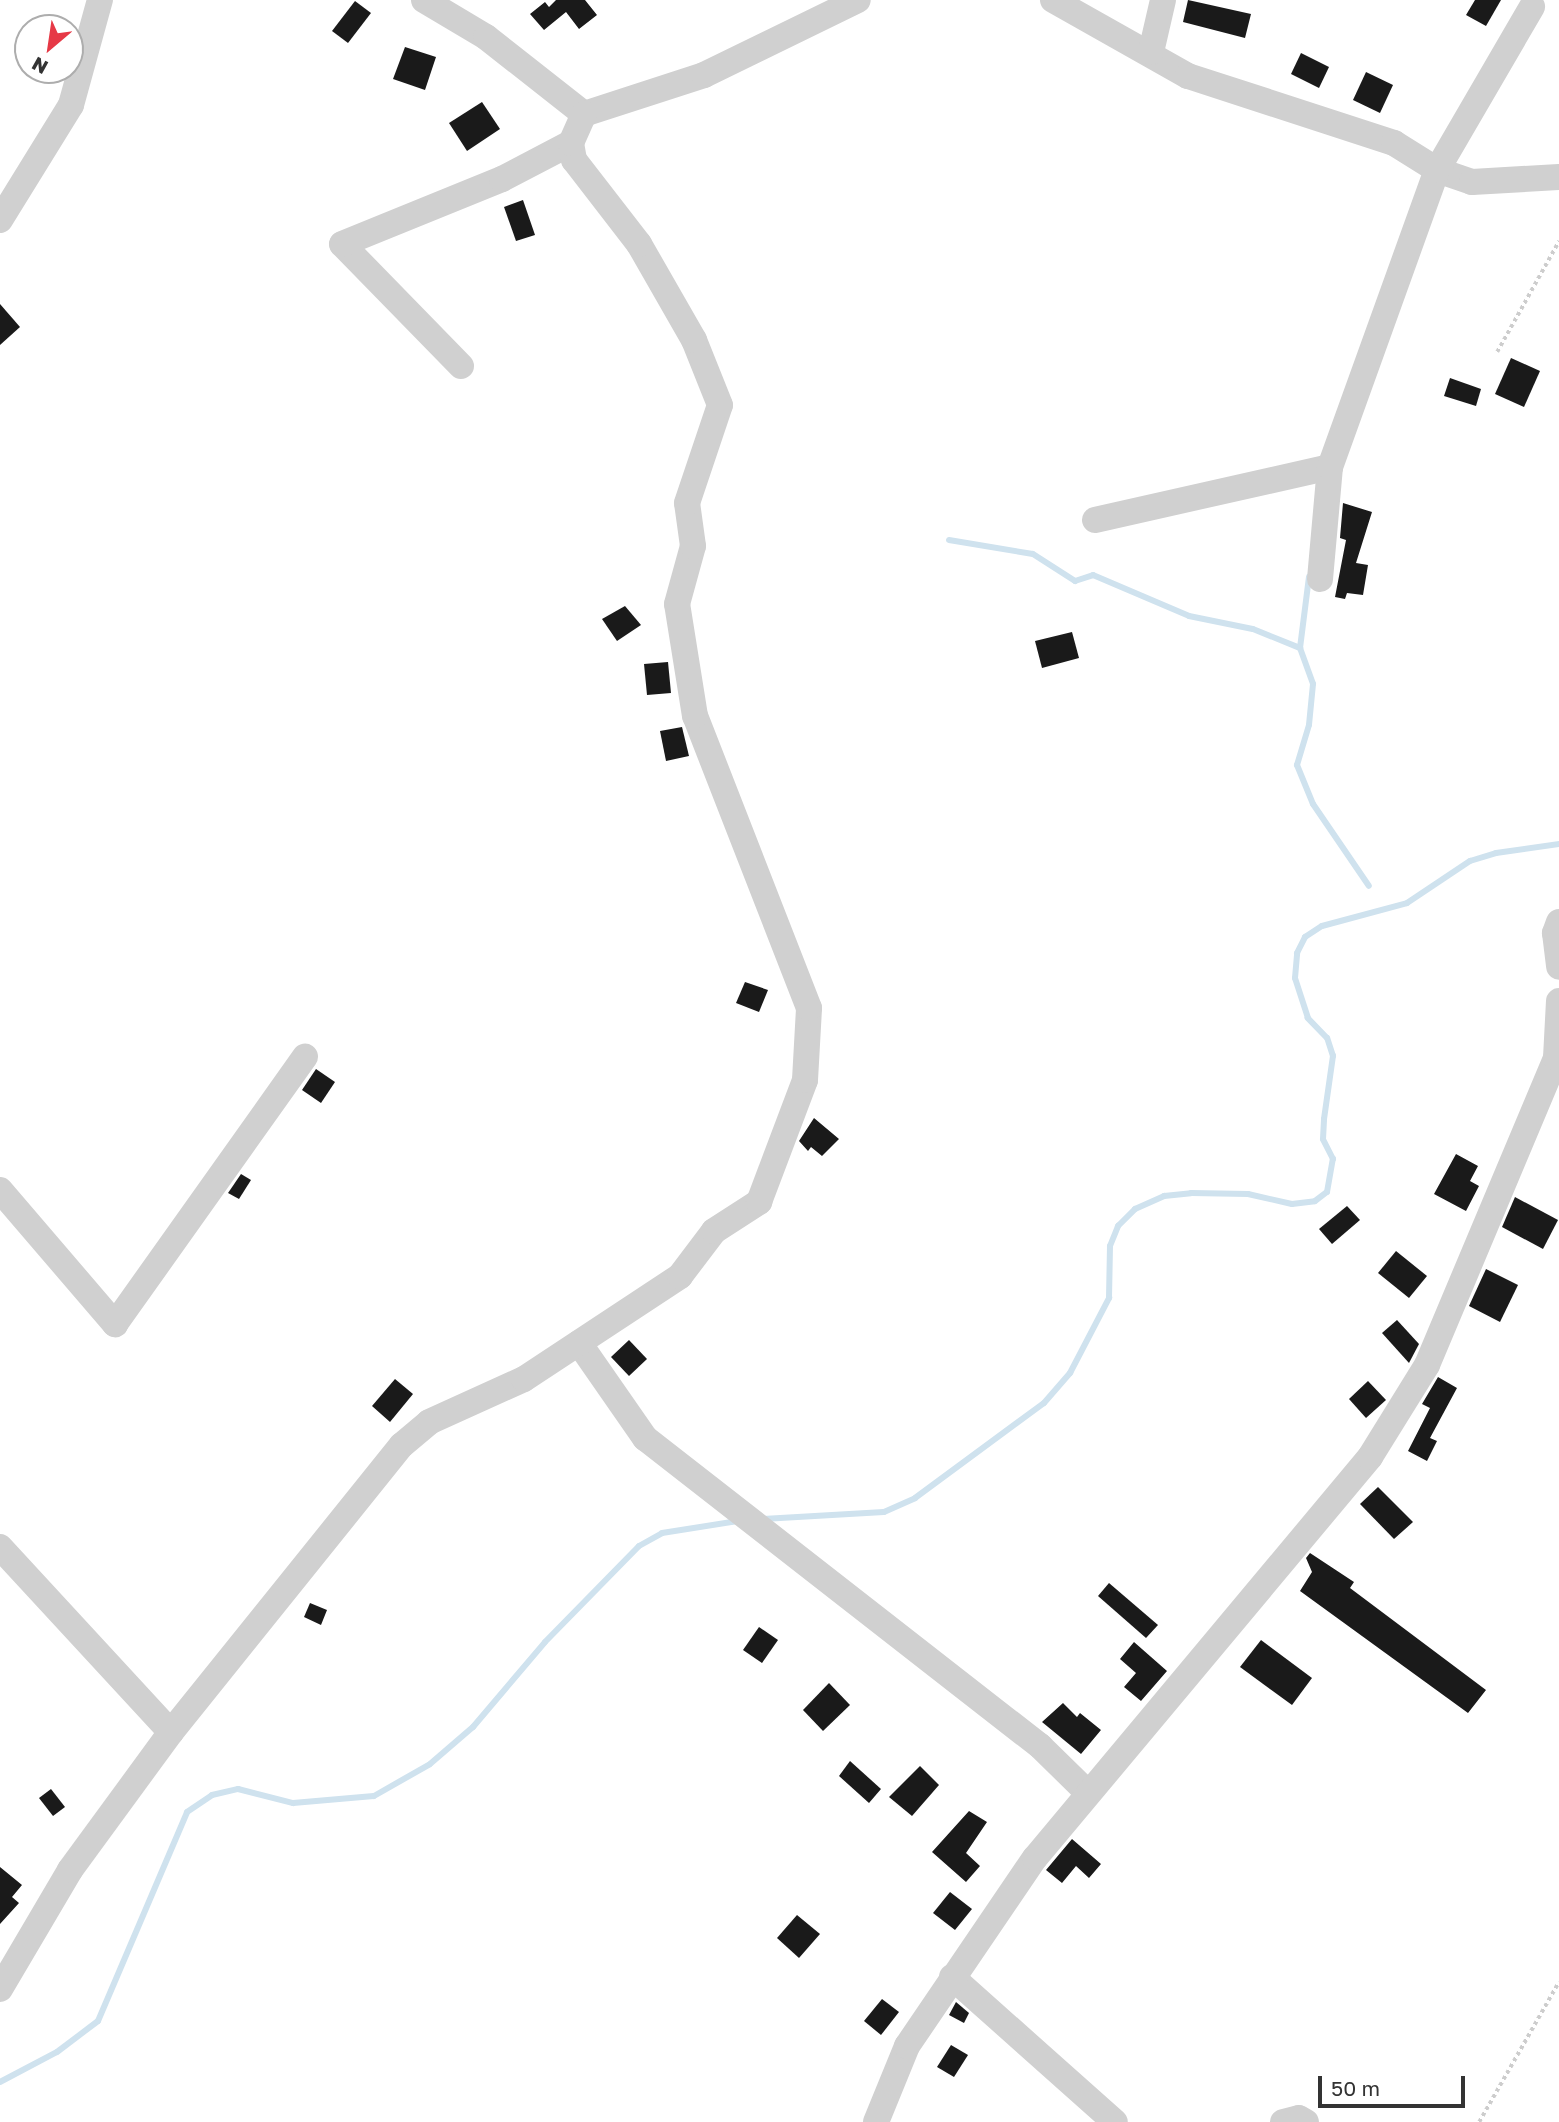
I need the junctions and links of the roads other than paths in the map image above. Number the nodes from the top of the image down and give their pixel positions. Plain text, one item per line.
1 (100, 0) edge
2 (424, 0) edge
3 (858, 0) edge
4 (1052, 0) edge
5 (1163, 0) edge
6 (1532, 7) dead end
7 (1151, 52) junction
8 (584, 114) junction
9 (571, 143) junction
10 (1437, 170) junction
11 (1559, 177) edge
12 (0, 220) edge
13 (461, 366) dead end
14 (1330, 467) junction
15 (1095, 520) dead end
16 (1320, 579) dead end
17 (1559, 922) edge
18 (1559, 967) edge
19 (1559, 1001) edge
20 (305, 1057) dead end
21 (0, 1190) edge
22 (579, 1343) junction
23 (0, 1547) edge
24 (170, 1732) junction
25 (1088, 1793) junction
26 (952, 1976) junction
27 (0, 1989) edge
28 (876, 2122) edge
29 (1115, 2122) edge
30 (1283, 2122) edge
31 (1306, 2122) edge

1 - 12 street
2 - 8 street
3 - 8 street
4 - 7 street
5 - 7 street
6 - 10 street
7 - 10 street
8 - 9 street
9 - 13 street
9 - 22 street
10 - 11 street
10 - 14 street
14 - 15 street
14 - 16 street
17 - 18 street
19 - 25 street
20 - 21 street
22 - 24 street
22 - 25 street
23 - 24 street
24 - 27 street
25 - 26 street
26 - 28 street
26 - 29 street
30 - 31 street

